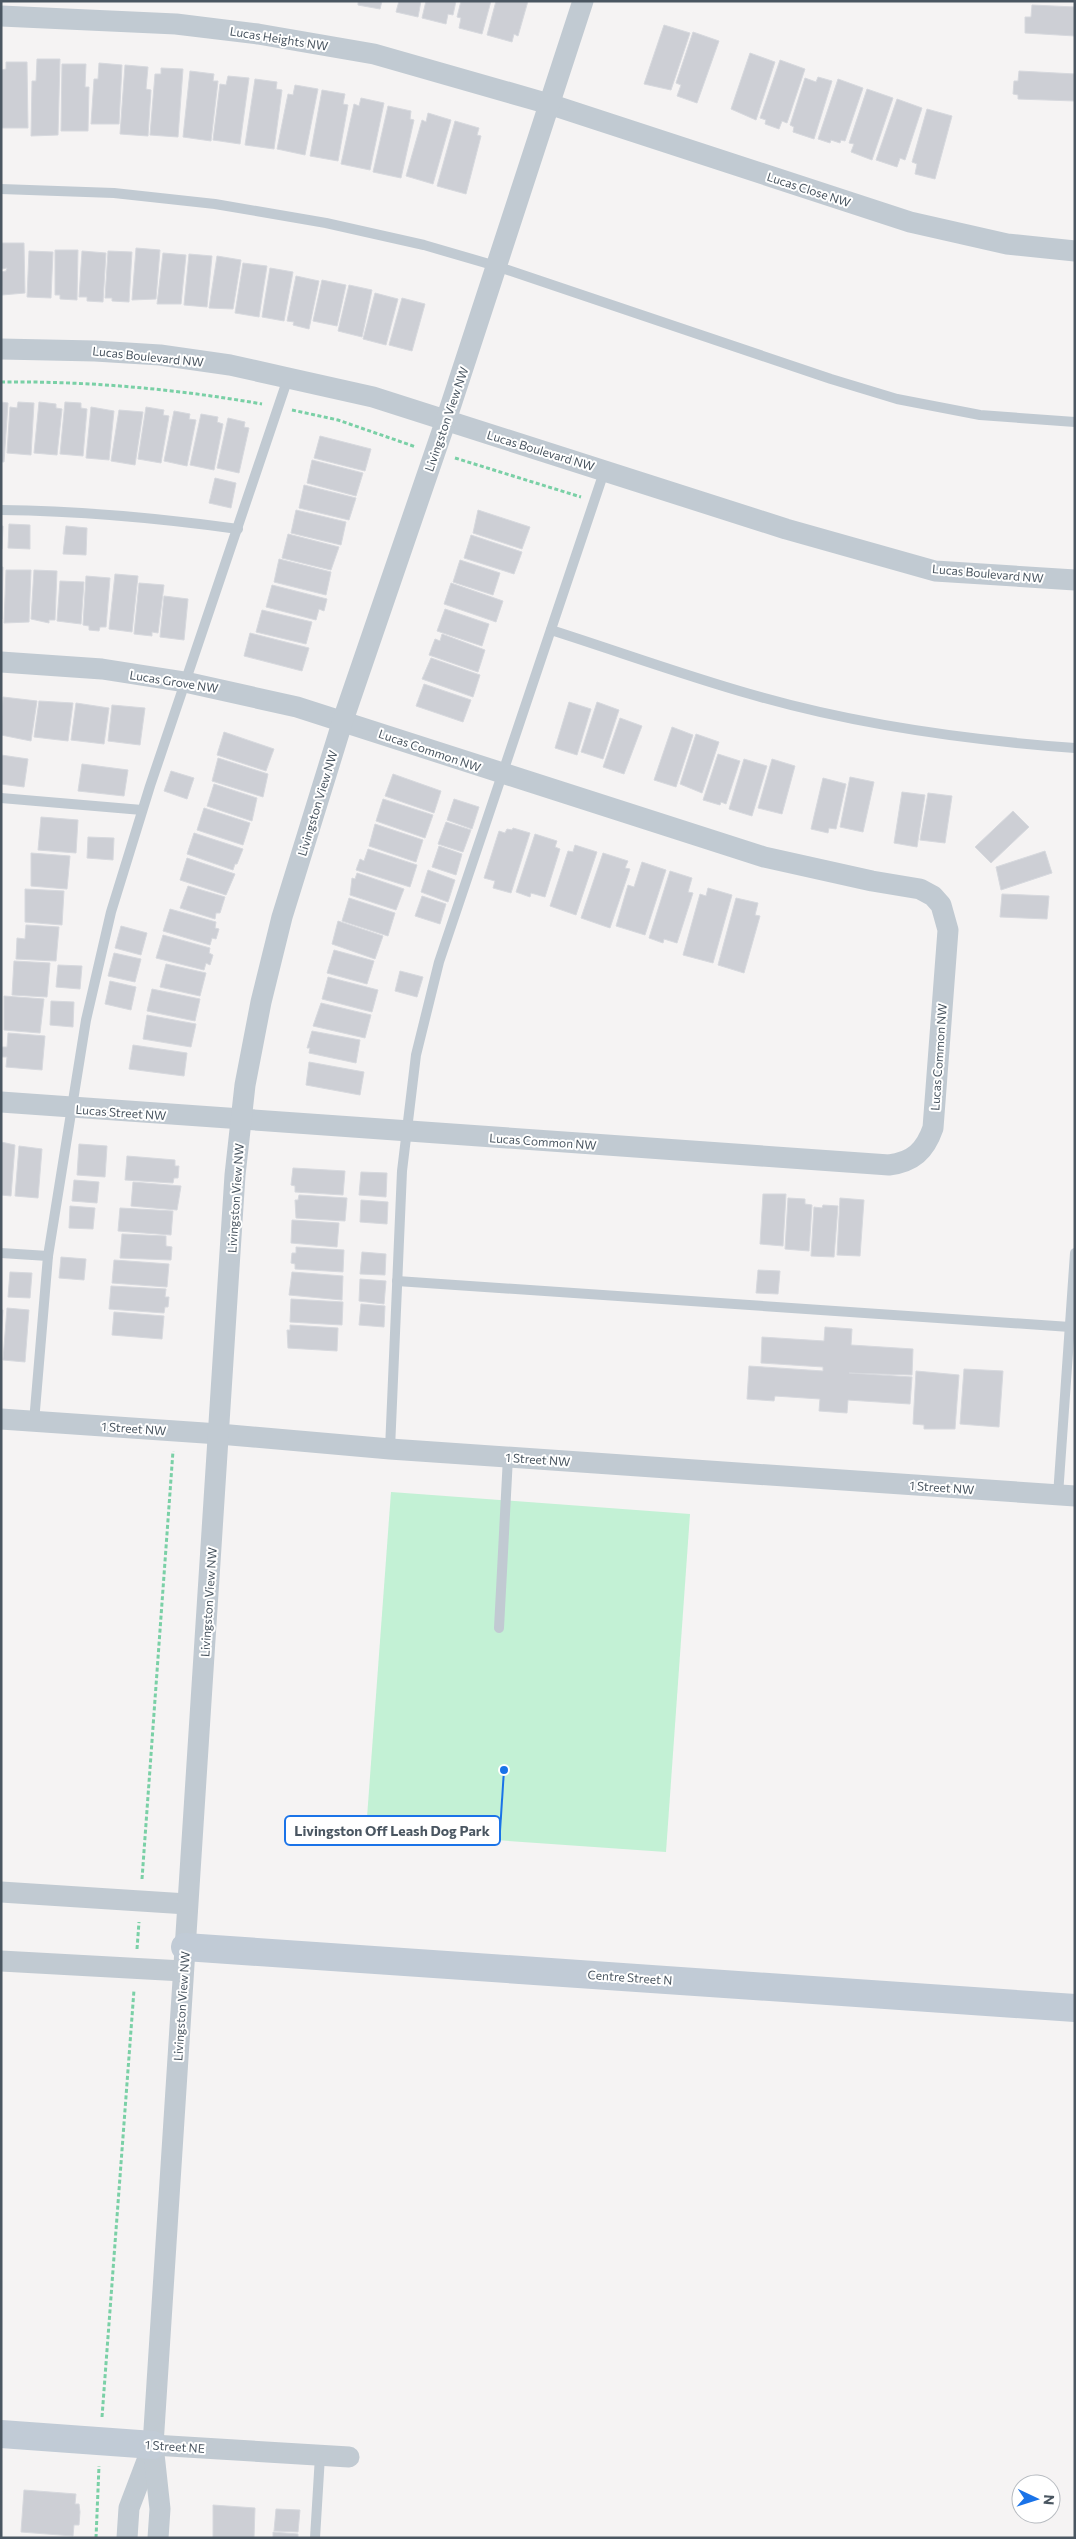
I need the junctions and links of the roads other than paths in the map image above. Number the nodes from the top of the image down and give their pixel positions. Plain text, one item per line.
1 (583, 1) edge
2 (1, 16) edge
3 (549, 104) junction
4 (1, 190) edge
5 (1075, 251) edge
6 (496, 266) junction
7 (1, 349) edge
8 (288, 378) junction
9 (446, 420) junction
10 (1075, 422) edge
11 (605, 470) junction
12 (1, 510) edge
13 (238, 529) junction
14 (1075, 580) edge
15 (551, 630) junction
16 (1, 662) edge
17 (185, 682) junction
18 (343, 720) junction
19 (1075, 748) edge
20 (503, 775) junction
21 (1, 798) edge
22 (142, 810) junction
23 (1, 1102) edge
24 (72, 1108) junction
25 (241, 1120) junction
26 (406, 1131) junction
27 (1, 1253) edge
28 (1075, 1253) edge
29 (48, 1256) junction
30 (397, 1282) junction
31 (1070, 1327) junction
32 (1, 1420) edge
33 (34, 1422) junction
34 (219, 1434) junction
35 (390, 1449) junction
36 (508, 1457) junction
37 (1066, 1496) edge
38 (499, 1628) dead end
39 (1, 1892) edge
40 (187, 1904) junction
41 (184, 1959) junction
42 (1, 1961) edge
43 (1075, 2008) edge
44 (1, 2434) edge
45 (153, 2445) junction
46 (320, 2456) junction
47 (349, 2457) dead end
48 (127, 2538) edge
49 (158, 2538) edge
50 (315, 2538) edge

1 - 3 street, Livingston View NW
2 - 3 street, Lucas Heights NW
3 - 5 street, Lucas Close NW
3 - 6 street, Livingston View NW
4 - 6 lane
6 - 9 street, Livingston View NW
6 - 10 lane
7 - 8 street, Lucas Boulevard NW
8 - 9 street, Lucas Boulevard NW
8 - 13 lane
9 - 11 street, Lucas Boulevard NW
9 - 18 street, Livingston View NW
11 - 14 street, Lucas Boulevard NW
11 - 15 lane
12 - 13 lane
13 - 17 lane
15 - 19 lane
15 - 20 lane
16 - 17 street, Lucas Grove NW
17 - 18 street, Lucas Grove NW
17 - 22 lane
18 - 20 street, Lucas Common NW
18 - 25 street, Livingston View NW
20 - 26 lane
20 - 26 street, Lucas Common NW
21 - 22 lane
22 - 24 lane
23 - 24 street, Lucas Street NW
24 - 25 street, Lucas Street NW
24 - 29 lane
25 - 26 street, Lucas Common NW
25 - 34 street, Livingston View NW
26 - 30 lane
27 - 29 lane
28 - 31 lane
29 - 33 lane
30 - 31 lane
30 - 35 lane
31 - 37 lane
32 - 33 street, 1 Street NW
33 - 34 street, 1 Street NW
34 - 35 street, 1 Street NW
34 - 40 street, Livingston View NW
35 - 36 street, 1 Street NW
36 - 37 street, 1 Street NW
36 - 38 lane
39 - 40 street
40 - 41 street, Livingston View NW
41 - 42 street
41 - 43 street, Centre Street N
41 - 45 street, Livingston View NW
44 - 45 street, 1 Street NE
45 - 46 street, 1 Street NE
45 - 48 street
45 - 49 street
46 - 47 street, 1 Street NE
46 - 50 lane

